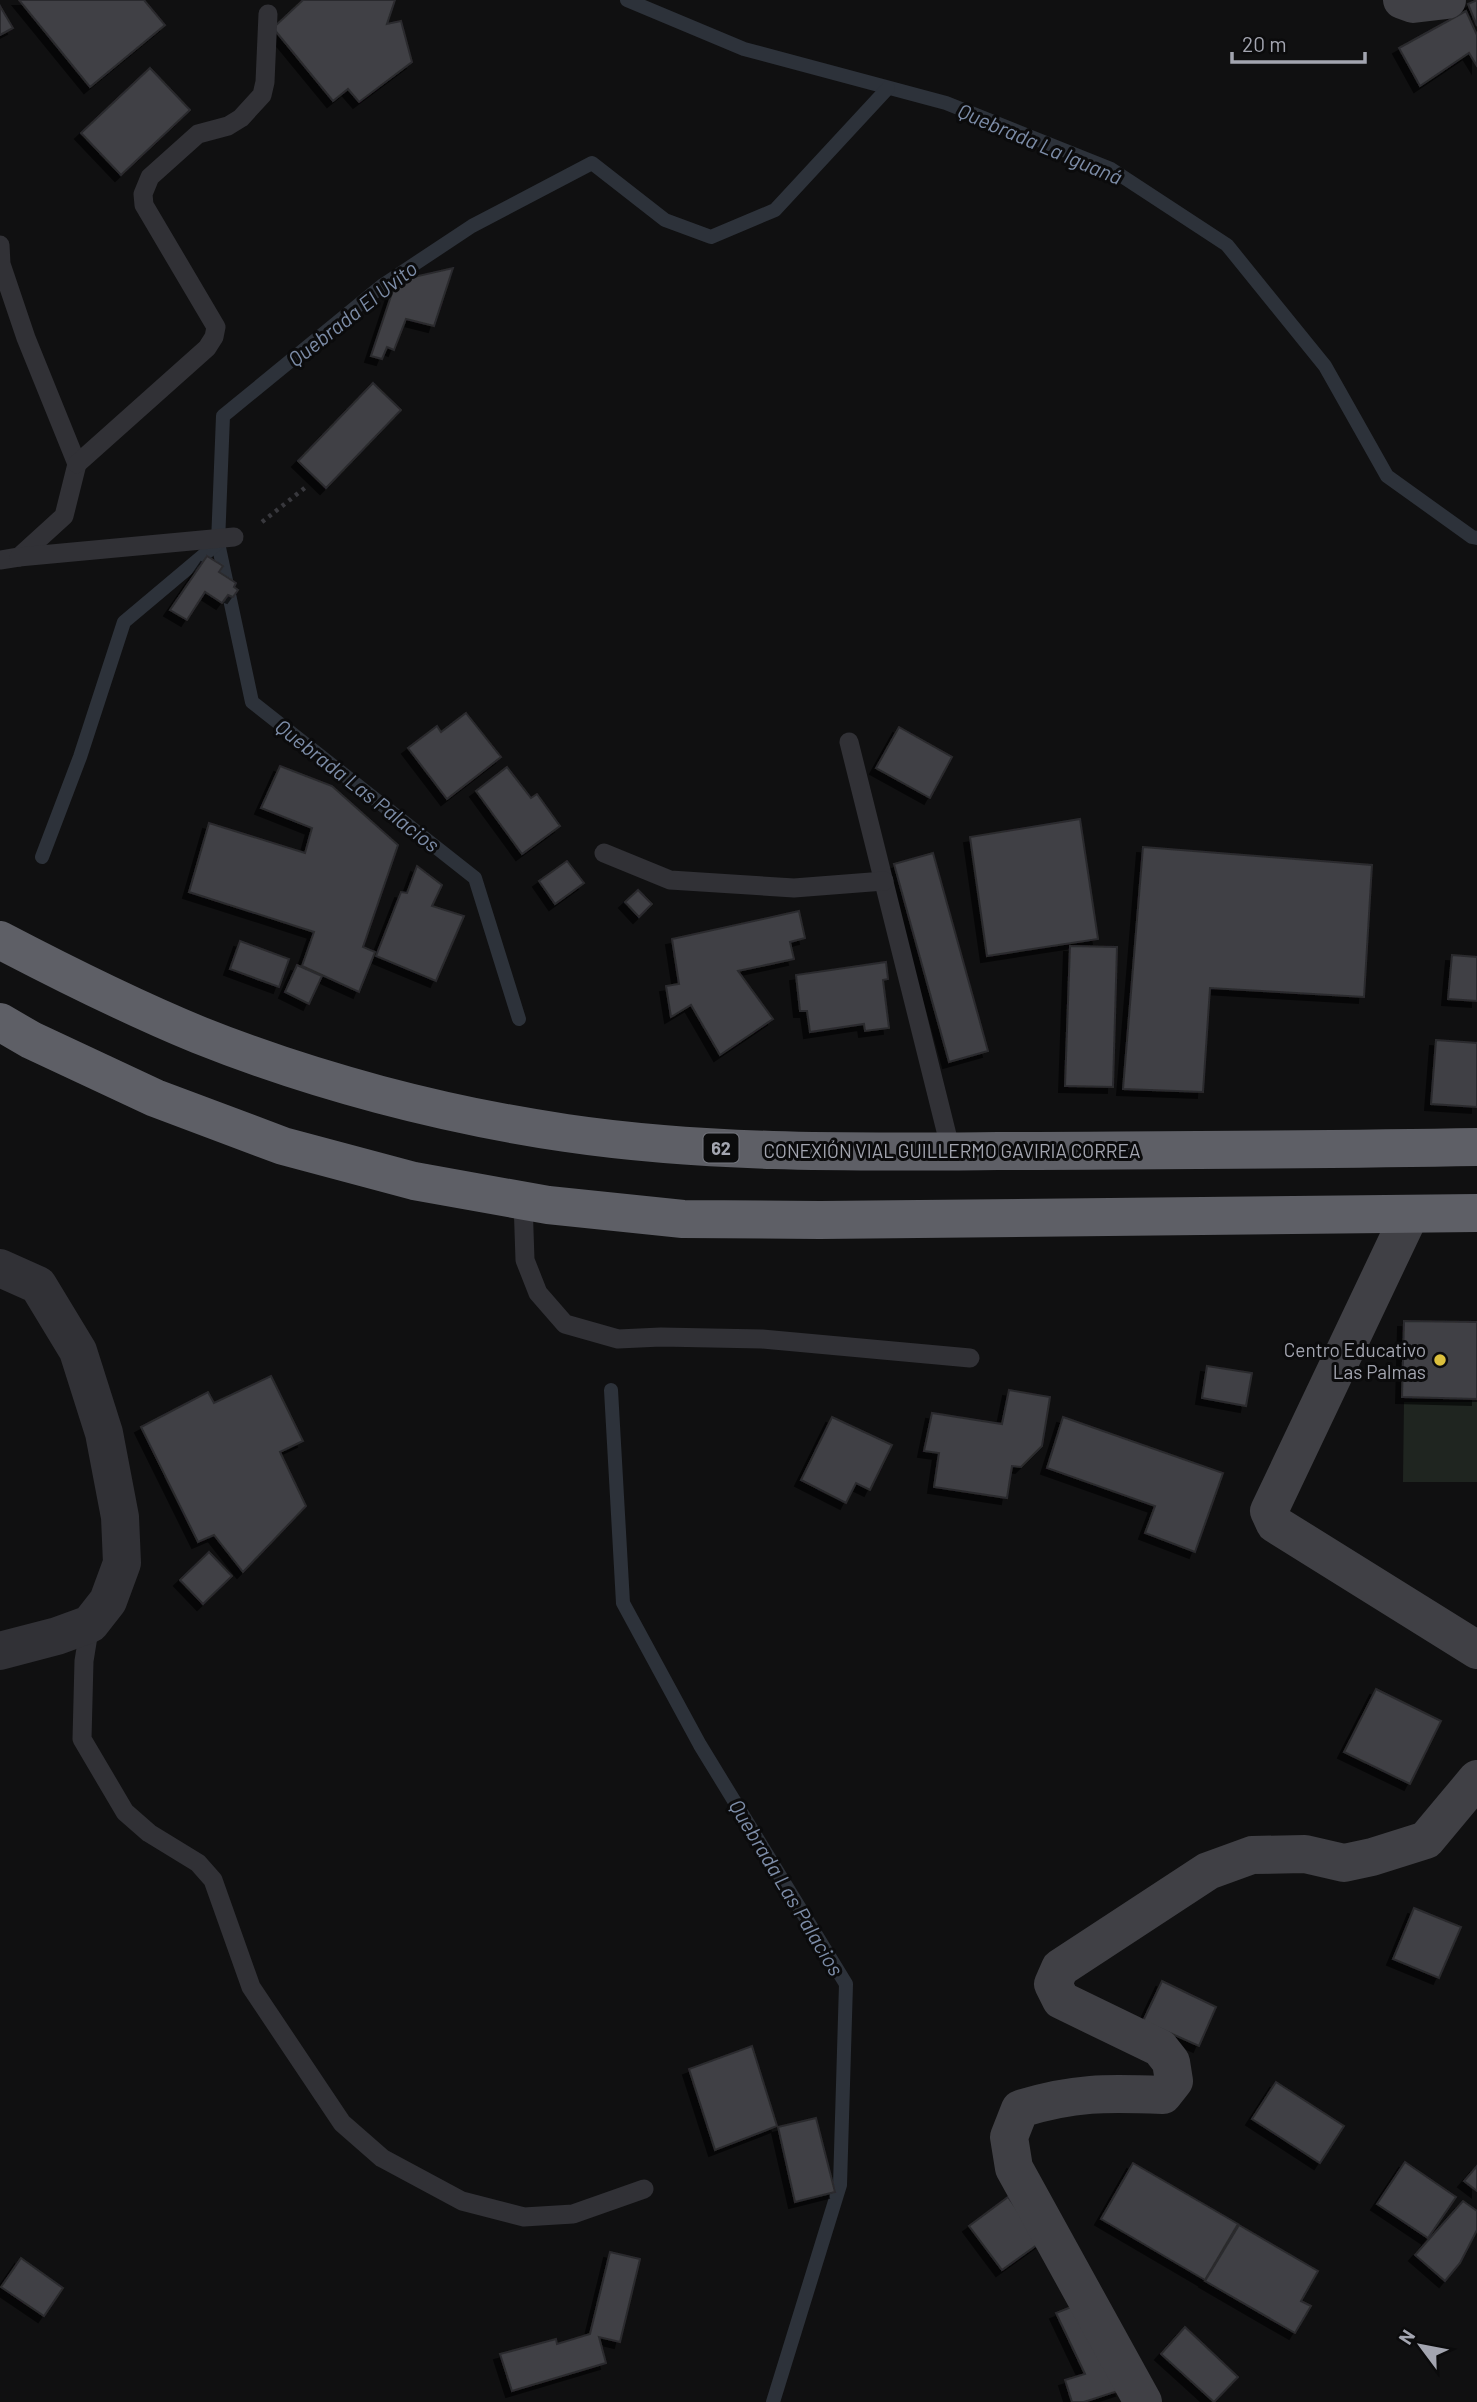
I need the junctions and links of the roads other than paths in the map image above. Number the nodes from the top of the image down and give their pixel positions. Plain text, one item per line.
1 (1402, 0) edge
2 (1447, 0) edge
3 (268, 14) dead end
4 (0, 245) edge
5 (77, 464) junction
6 (234, 537) road end
7 (9, 559) edge
8 (849, 742) dead end
9 (604, 853) dead end
10 (884, 881) junction
11 (0, 940) edge
12 (0, 1022) edge
13 (1477, 1147) edge
14 (951, 1151) junction
15 (523, 1201) junction
16 (1477, 1213) edge
17 (1410, 1214) junction
18 (0, 1268) edge
19 (971, 1359) dead end
20 (90, 1624) junction
21 (1477, 1650) edge
22 (0, 1651) edge
23 (1477, 1779) edge
24 (644, 2189) dead end
25 (1143, 2402) edge

1 - 2 street
3 - 5 lane
4 - 5 lane
5 - 7 lane
6 - 7 lane
8 - 10 lane
9 - 10 lane
10 - 14 lane
11 - 14 highway, CONEXIÓN VIAL GUILLERMO GAVIRIA CORREA / 62
12 - 15 highway
13 - 14 highway, CONEXIÓN VIAL GUILLERMO GAVIRIA CORREA / 62
15 - 17 highway
15 - 19 lane
16 - 17 highway
17 - 21 street
18 - 20 street
20 - 22 street
20 - 24 lane
23 - 25 street

